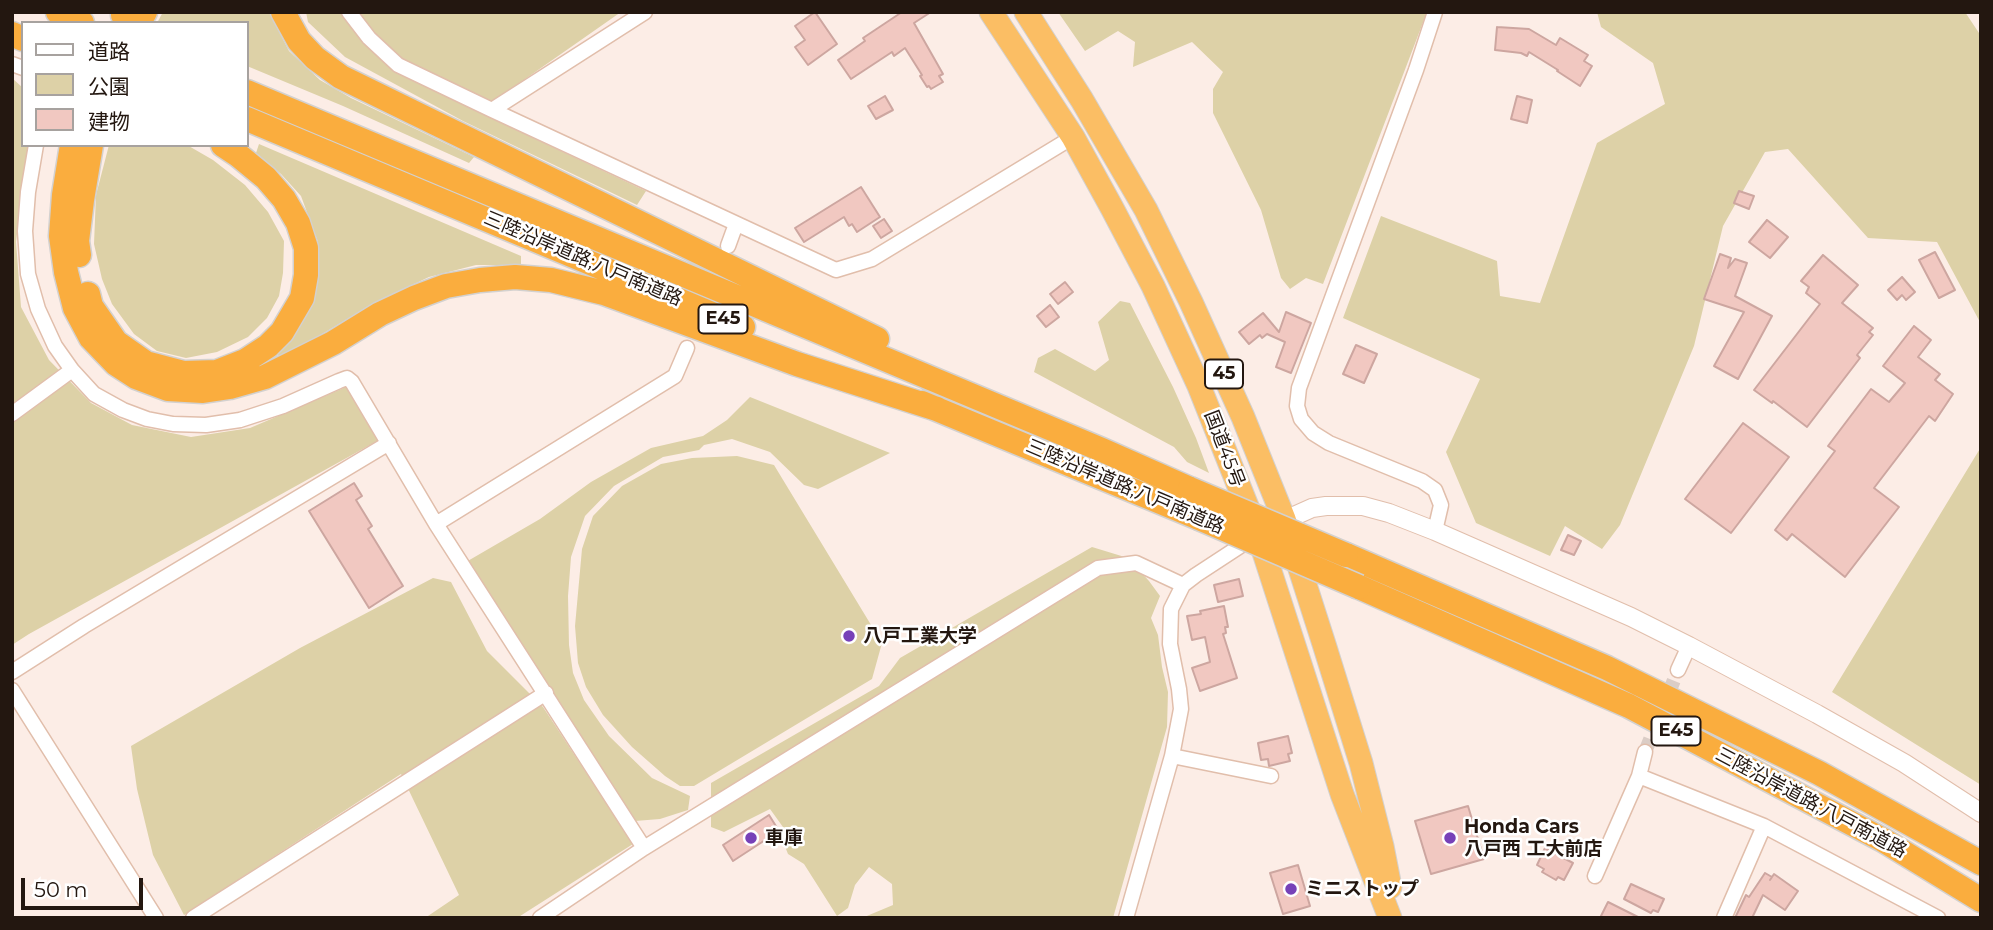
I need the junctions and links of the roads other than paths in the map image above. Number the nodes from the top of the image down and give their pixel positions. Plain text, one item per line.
1 (58, 12) edge
2 (283, 12) edge
3 (349, 12) edge
4 (645, 12) edge
5 (991, 12) edge
6 (1026, 12) edge
7 (1435, 12) edge
8 (78, 21) edge
9 (248, 92) edge
10 (492, 110) junction
11 (248, 119) edge
12 (1073, 138) junction
13 (36, 147) edge
14 (72, 147) edge
15 (91, 147) edge
16 (226, 147) edge
17 (736, 224) junction
18 (728, 246) dead end
19 (687, 348) dead end
20 (72, 370) junction
21 (937, 409) junction
22 (12, 414) edge
23 (389, 443) junction
24 (1102, 450) junction
25 (1284, 519) junction
26 (436, 524) junction
27 (1435, 531) junction
28 (1258, 534) junction
29 (1183, 585) junction
30 (1689, 646) junction
31 (1678, 670) tunnel mouth
32 (12, 672) edge
33 (12, 690) edge
34 (545, 693) junction
35 (1645, 752) tunnel mouth
36 (1172, 756) junction
37 (1271, 776) dead end
38 (1639, 776) junction
39 (1981, 813) edge
40 (1764, 826) junction
41 (644, 848) junction
42 (1981, 863) edge
43 (1595, 876) dead end
44 (1981, 900) edge
45 (156, 918) edge
46 (193, 918) edge
47 (540, 918) edge
48 (1126, 918) edge
49 (1393, 918) edge
50 (1724, 918) edge
51 (1938, 918) edge

1 - 8 highway
2 - 24 highway
3 - 10 street
4 - 10 street
5 - 12 highway, 国道45号 / 45
6 - 25 highway, 国道45号 / 45
7 - 27 street
9 - 24 highway, 三陸沿岸道路;八戸南道路 / E45
10 - 17 street
11 - 21 highway, 三陸沿岸道路;八戸南道路 / E45
12 - 17 street
12 - 28 highway, 国道45号 / 45
13 - 20 street
14 - 21 highway
15 - 16 highway
17 - 18 street
19 - 26 street
20 - 22 street
20 - 23 street
21 - 44 highway, 三陸沿岸道路;八戸南道路 / E45, bridge
23 - 26 street
23 - 32 street
24 - 42 highway, 三陸沿岸道路;八戸南道路 / E45, bridge
25 - 27 street
25 - 28 street
25 - 49 highway, 国道45号 / 45
26 - 34 street
27 - 30 street
28 - 29 street
28 - 49 highway, 国道45号 / 45
29 - 36 street
29 - 41 street
30 - 31 street
30 - 39 street
33 - 45 street
34 - 41 street
34 - 46 street
35 - 38 street
36 - 37 street
36 - 48 street
38 - 40 street
38 - 43 street
40 - 50 street
40 - 51 street
41 - 47 street

